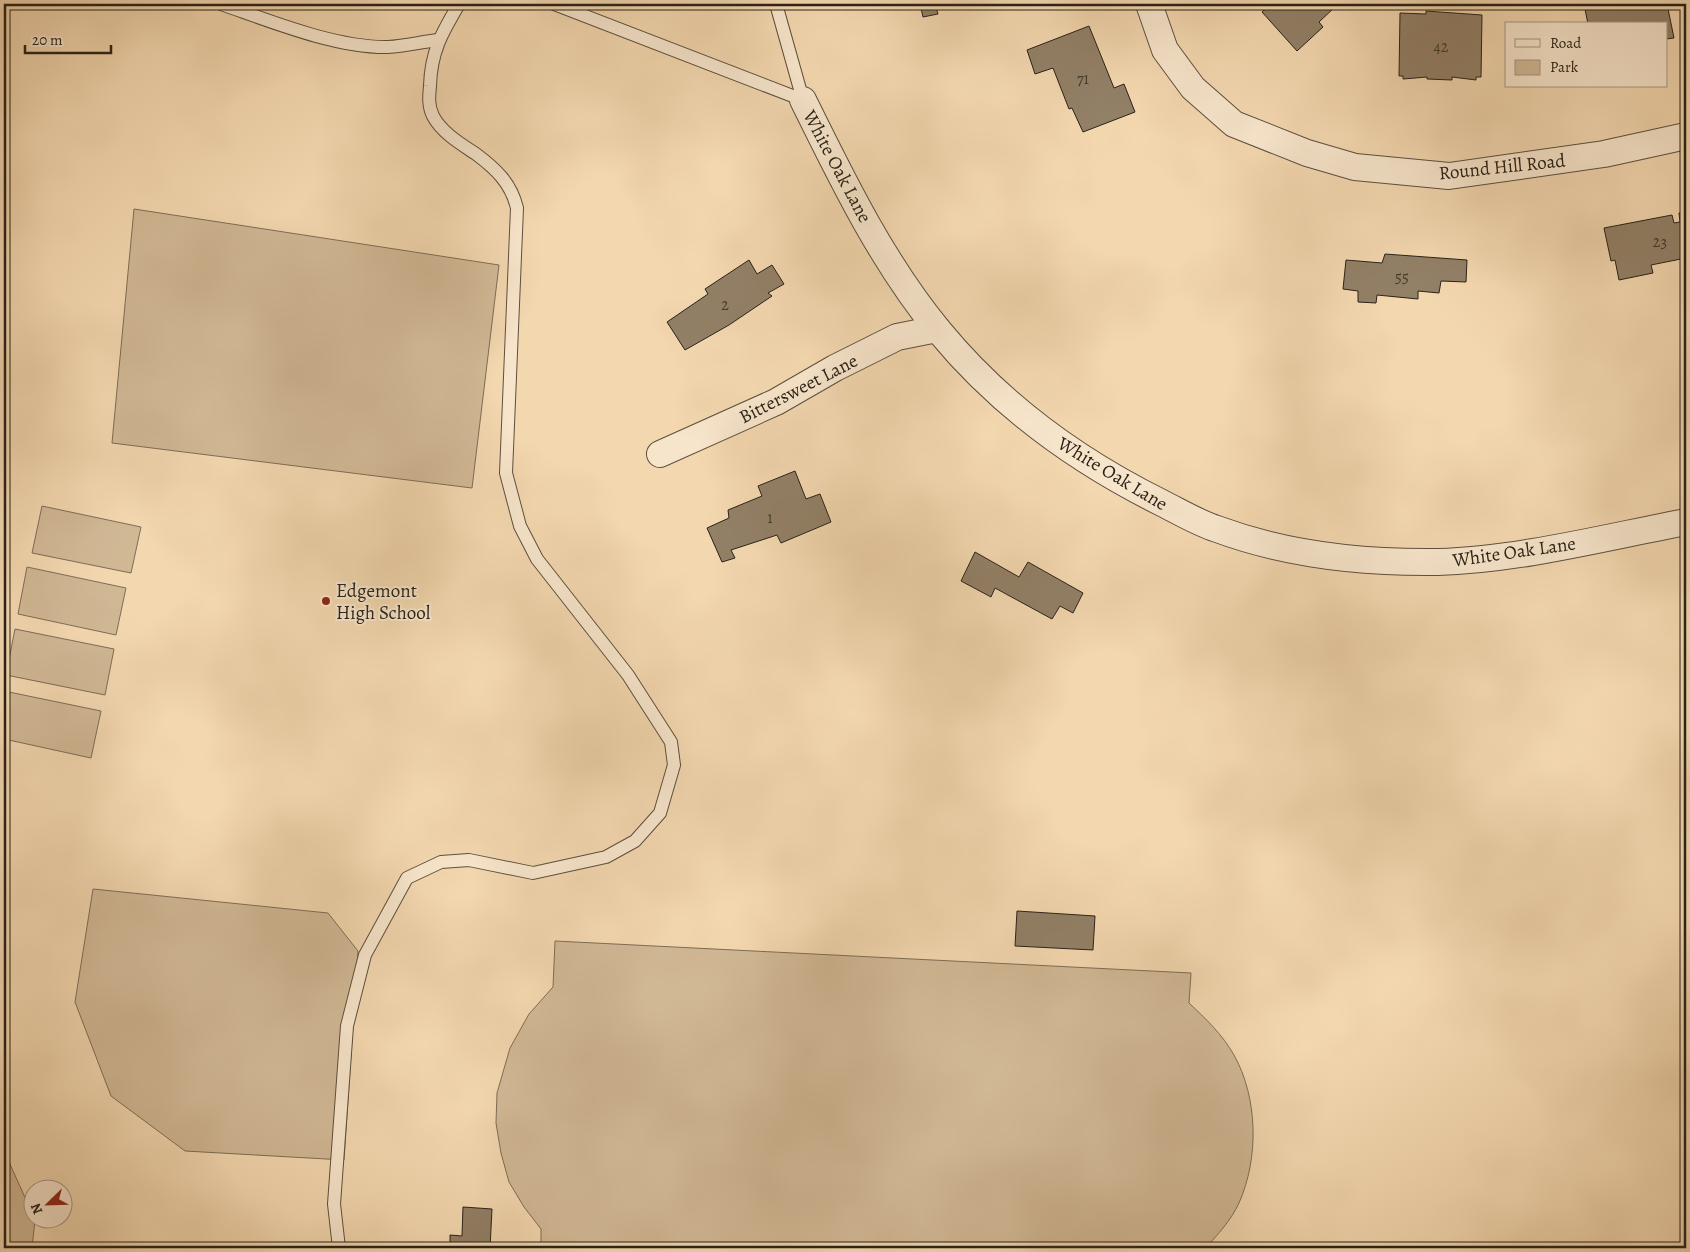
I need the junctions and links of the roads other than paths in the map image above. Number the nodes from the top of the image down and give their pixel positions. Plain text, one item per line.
1 (221, 4) edge
2 (459, 4) edge
3 (554, 4) edge
4 (776, 4) edge
5 (1149, 4) edge
6 (438, 40) junction
7 (803, 100) junction
8 (1686, 136) edge
9 (937, 329) junction
10 (660, 454) dead end
11 (1686, 522) edge
12 (339, 1248) edge

1 - 6 lane
2 - 6 lane
3 - 7 lane
4 - 7 lane, White Oak Lane
5 - 8 street, Round Hill Road
6 - 12 lane
7 - 9 street, White Oak Lane
9 - 10 street, Bittersweet Lane
9 - 11 street, White Oak Lane

